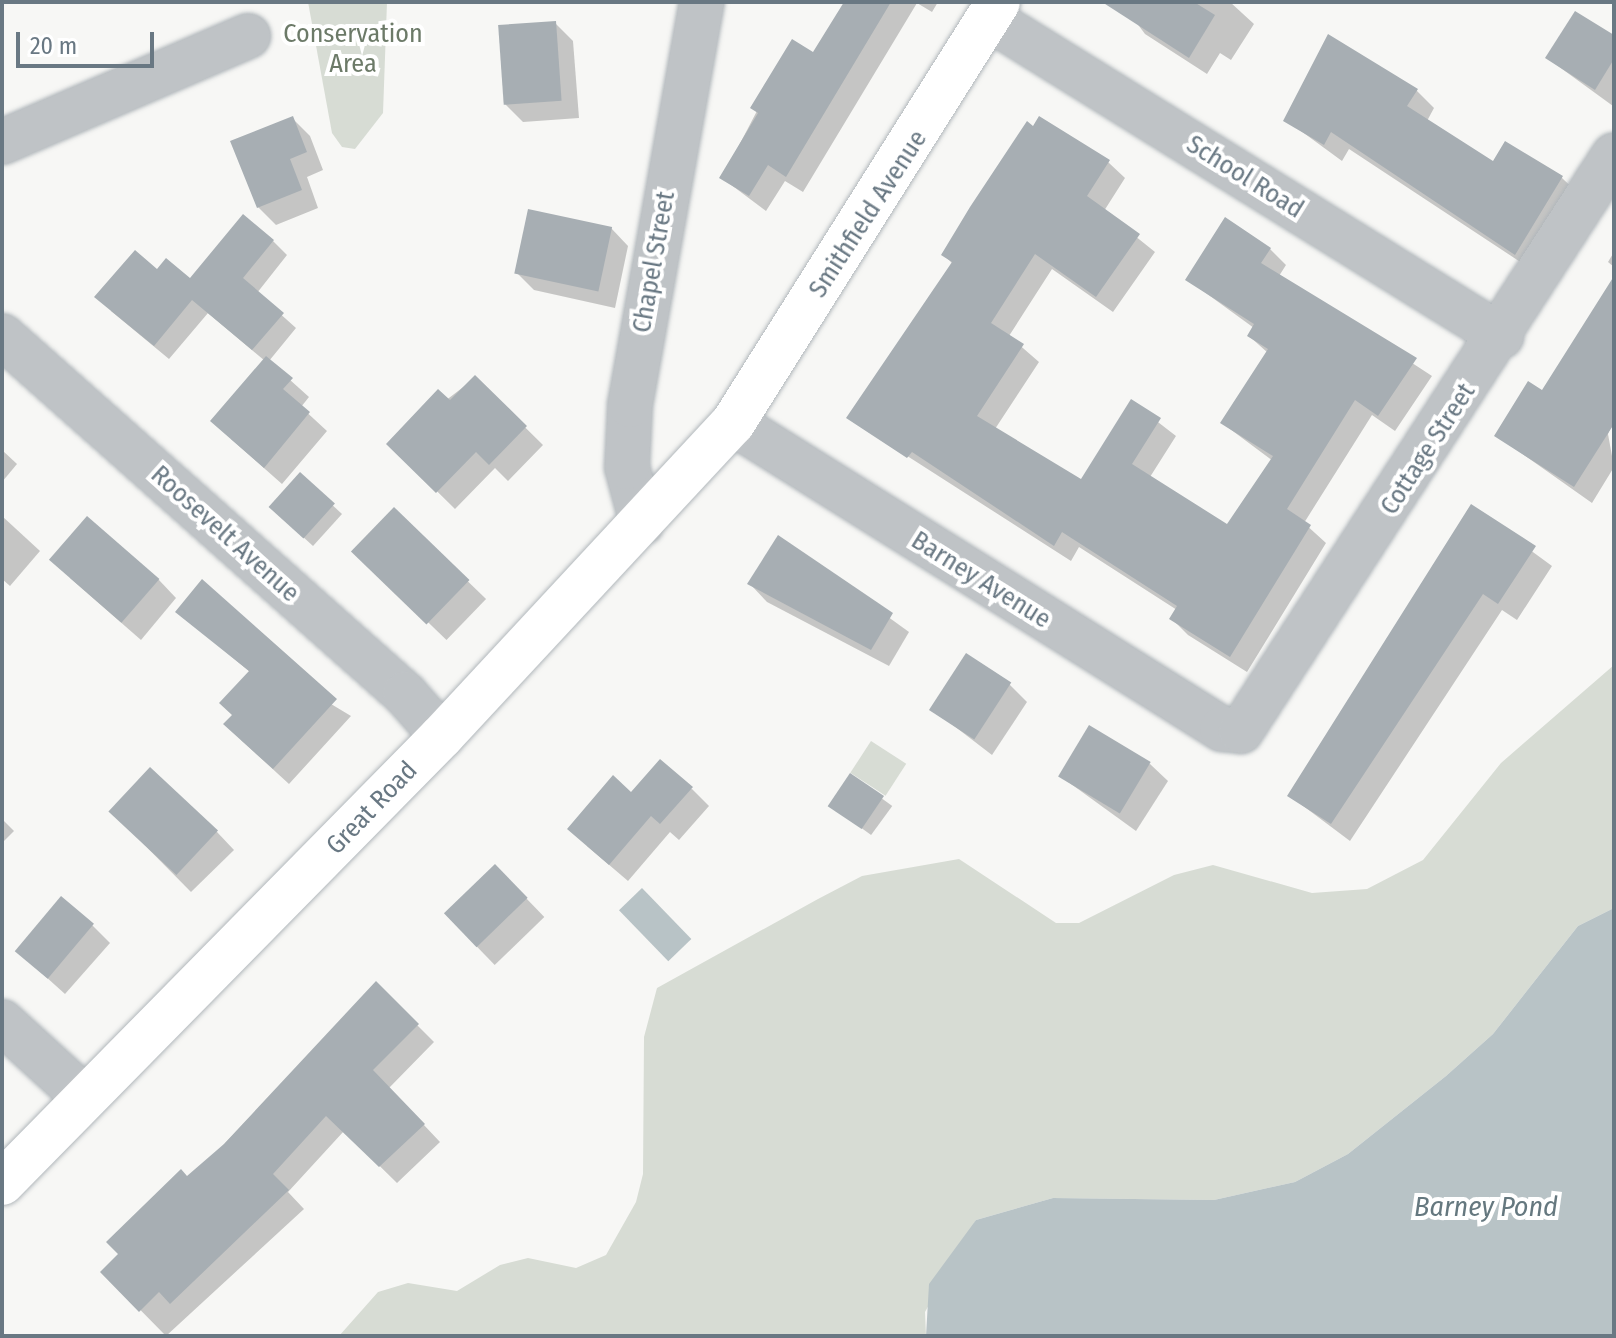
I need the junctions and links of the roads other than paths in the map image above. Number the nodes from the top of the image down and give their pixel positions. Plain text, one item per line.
1 (702, 2) edge
2 (993, 10) edge
3 (248, 36) dead end
4 (2, 142) edge
5 (1614, 155) edge
6 (2, 336) edge
7 (1501, 336) junction
8 (733, 423) junction
9 (642, 523) junction
10 (1233, 733) joint
11 (442, 736) junction
12 (2, 1022) edge
13 (83, 1096) junction
14 (2, 1183) edge

1 - 9 street, Chapel Street
2 - 7 street, School Road
2 - 8 main road, Smithfield Avenue
3 - 4 street
5 - 7 street, Cottage Street
6 - 11 street, Roosevelt Avenue
7 - 10 street, Cottage Street
8 - 9 main road, Great Road
8 - 10 street, Barney Avenue
9 - 11 main road, Great Road
11 - 13 main road, Great Road
12 - 13 street
13 - 14 main road, Great Road

